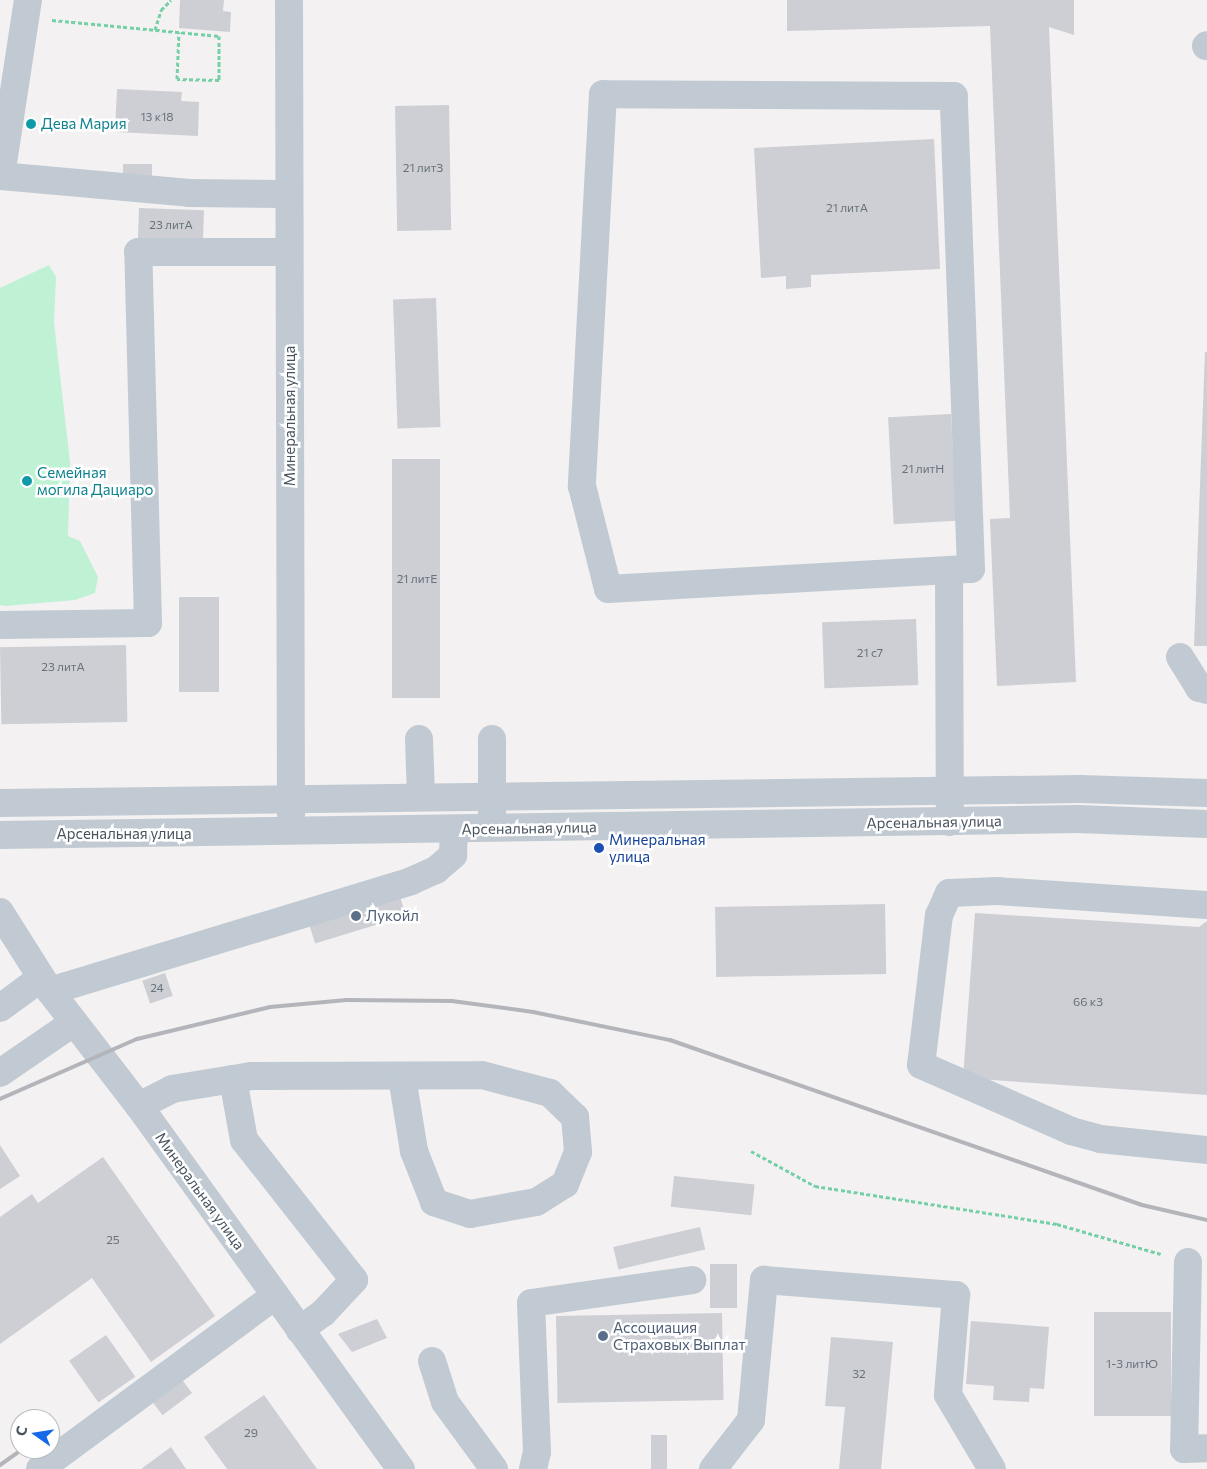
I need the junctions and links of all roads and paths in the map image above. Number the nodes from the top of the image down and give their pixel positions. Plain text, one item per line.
1 (170, 0) edge
2 (289, 0) edge
3 (26, 8) edge
4 (155, 30) junction
5 (179, 32) junction
6 (1, 176) edge
7 (289, 194) junction
8 (289, 252) junction
9 (949, 570) junction
10 (0, 625) edge
11 (1180, 657) dead end
12 (1207, 690) edge
13 (420, 739) dead end
14 (492, 739) dead end
15 (950, 790) junction
16 (1207, 793) edge
17 (492, 796) junction
18 (421, 797) junction
19 (291, 798) junction
20 (0, 803) edge
21 (950, 822) junction
22 (1207, 824) edge
23 (492, 829) junction
24 (454, 830) junction
25 (291, 832) junction
26 (0, 835) edge
27 (1207, 905) edge
28 (0, 912) edge
29 (45, 984) junction
30 (0, 1008) edge
31 (72, 1023) junction
32 (0, 1073) edge
33 (402, 1077) junction
34 (233, 1079) junction
35 (139, 1106) junction
36 (1207, 1150) edge
37 (751, 1151) dead end
38 (1188, 1262) joint
39 (692, 1280) dead end
40 (275, 1296) junction
41 (300, 1330) junction
42 (432, 1362) dead end
43 (1207, 1448) edge
44 (40, 1469) edge
45 (400, 1469) edge
46 (494, 1469) edge
47 (533, 1469) edge
48 (714, 1469) edge
49 (992, 1469) edge

1 - 4 path
2 - 7 street, Минеральная улица
3 - 4 path
3 - 6 street
4 - 5 path
5 - 5 path
6 - 7 street
7 - 8 street, Минеральная улица
8 - 10 street
8 - 19 street, Минеральная улица
9 - 9 street
9 - 15 street
11 - 12 street
13 - 18 street
14 - 17 street
15 - 16 street, Арсенальная улица
15 - 17 street, Арсенальная улица
15 - 21 street
17 - 18 street, Арсенальная улица
17 - 23 street
18 - 19 street, Арсенальная улица
19 - 20 street, Арсенальная улица
19 - 25 street, Минеральная улица
21 - 22 street, Арсенальная улица
21 - 23 street, Арсенальная улица
23 - 24 street, Арсенальная улица
24 - 25 street, Арсенальная улица
24 - 29 street
25 - 26 street, Арсенальная улица
27 - 36 street
28 - 29 street, Минеральная улица
29 - 30 street
29 - 31 street, Минеральная улица
31 - 32 street
31 - 35 street, Минеральная улица
33 - 33 street
33 - 34 street
34 - 35 street
34 - 41 street
35 - 40 street, Минеральная улица
37 - 38 path
38 - 43 street
39 - 47 street
40 - 41 street, Минеральная улица
40 - 44 street
41 - 45 street, Минеральная улица
42 - 46 street
48 - 49 street

